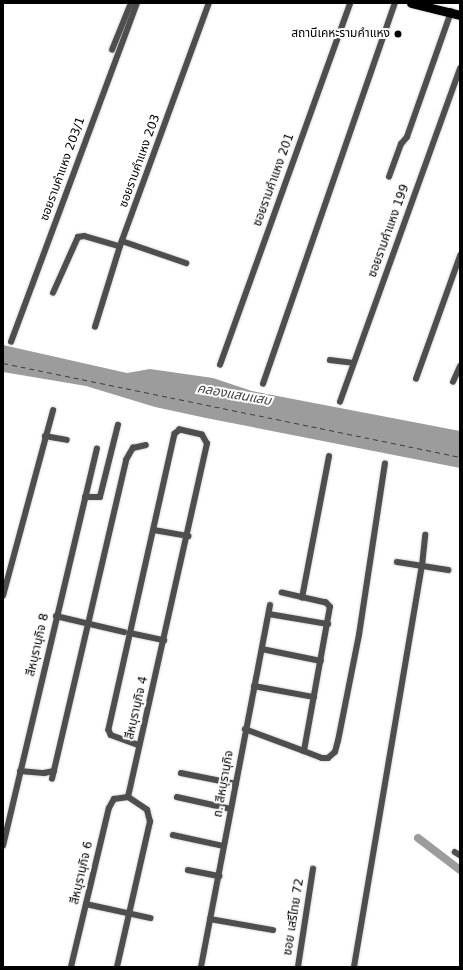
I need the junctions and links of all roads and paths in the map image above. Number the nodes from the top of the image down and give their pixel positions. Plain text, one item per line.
1 (131, 3) edge
2 (137, 3) edge
3 (209, 3) edge
4 (350, 3) edge
5 (395, 3) edge
6 (411, 3) edge
7 (456, 14) edge
8 (112, 50) dead end
9 (460, 69) edge
10 (389, 177) dead end
11 (121, 243) junction
12 (460, 256) edge
13 (186, 263) dead end
14 (53, 293) dead end
15 (95, 327) dead end
16 (11, 342) dead end
17 (330, 360) dead end
18 (353, 363) junction
19 (220, 365) dead end
20 (460, 366) edge
21 (416, 379) dead end
22 (453, 382) dead end
23 (263, 384) dead end
24 (340, 402) dead end
25 (53, 411) dead end
26 (118, 425) dead end
27 (45, 436) junction
28 (67, 440) dead end
29 (146, 445) dead end
30 (96, 449) dead end
31 (329, 457) dead end
32 (385, 464) dead end
33 (85, 496) junction
34 (154, 530) junction
35 (425, 535) dead end
36 (188, 536) junction
37 (397, 562) dead end
38 (422, 566) junction
39 (448, 570) dead end
40 (282, 593) dead end
41 (3, 596) edge
42 (302, 598) junction
43 (270, 606) dead end
44 (269, 614) junction
45 (56, 616) junction
46 (88, 624) junction
47 (328, 624) junction
48 (127, 632) junction
49 (164, 640) junction
50 (262, 649) junction
51 (322, 661) junction
52 (254, 686) junction
53 (314, 697) junction
54 (245, 729) junction
55 (139, 745) junction
56 (304, 751) junction
57 (20, 771) junction
58 (54, 771) junction
59 (180, 773) dead end
60 (52, 779) dead end
61 (236, 784) junction
62 (128, 797) junction
63 (177, 797) dead end
64 (231, 809) junction
65 (173, 835) dead end
66 (3, 846) edge
67 (224, 846) junction
68 (313, 869) dead end
69 (188, 870) dead end
70 (218, 876) junction
71 (86, 904) junction
72 (129, 914) junction
73 (150, 918) dead end
74 (210, 919) junction
75 (273, 930) dead end
76 (71, 967) edge
77 (117, 967) edge
78 (201, 967) edge
79 (298, 967) edge
80 (354, 967) edge

1 - 8 street
2 - 16 street, ซอยรามคำแหง 203/1
3 - 11 street, ซอยรามคำแหง 203
4 - 19 street, ซอยรามคำแหง 201
5 - 23 street
6 - 7 main road
7 - 10 street
9 - 18 street, ซอยรามคำแหง 199
11 - 13 street
11 - 14 street
11 - 15 street, ซอยรามคำแหง 203
12 - 21 street
17 - 18 street
18 - 24 street, ซอยรามคำแหง 199
20 - 22 street
25 - 27 street
26 - 33 street
27 - 28 street
27 - 41 street
29 - 46 street
30 - 33 street, สีหบุรานุกิจ 8
31 - 42 street
32 - 56 street
33 - 45 street, สีหบุรานุกิจ 8
34 - 36 street
34 - 36 street, สีหบุรานุกิจ 4
34 - 48 street
35 - 38 street
36 - 49 street, สีหบุรานุกิจ 4
37 - 38 street
38 - 39 street
38 - 80 street
40 - 42 street
42 - 47 street
43 - 44 street, ถ. สีหบุรานุกิจ
44 - 47 street
44 - 50 street, ถ. สีหบุรานุกิจ
45 - 46 street
45 - 57 street, สีหบุรานุกิจ 8
46 - 48 street
46 - 58 street
47 - 51 street
48 - 49 street
48 - 55 street
49 - 55 street, สีหบุรานุกิจ 4
50 - 51 street
50 - 52 street, ถ. สีหบุรานุกิจ
51 - 53 street
52 - 53 street
52 - 54 street, ถ. สีหบุรานุกิจ
53 - 56 street
54 - 56 street
54 - 61 street, ถ. สีหบุรานุกิจ
55 - 62 street, สีหบุรานุกิจ 4
57 - 58 street
57 - 66 street, สีหบุรานุกิจ 8
58 - 60 street
59 - 61 street
61 - 64 street, ถ. สีหบุรานุกิจ
62 - 71 street, สีหบุรานุกิจ 6
62 - 72 street
63 - 64 street
64 - 67 street, ถ. สีหบุรานุกิจ
65 - 67 street
67 - 70 street, ถ. สีหบุรานุกิจ
68 - 79 street, ซอย เสรีไทย 72
69 - 70 street
70 - 74 street, ถ. สีหบุรานุกิจ
71 - 72 street
71 - 76 street, สีหบุรานุกิจ 6
72 - 73 street
72 - 77 street
74 - 75 street
74 - 78 street, ถ. สีหบุรานุกิจ

